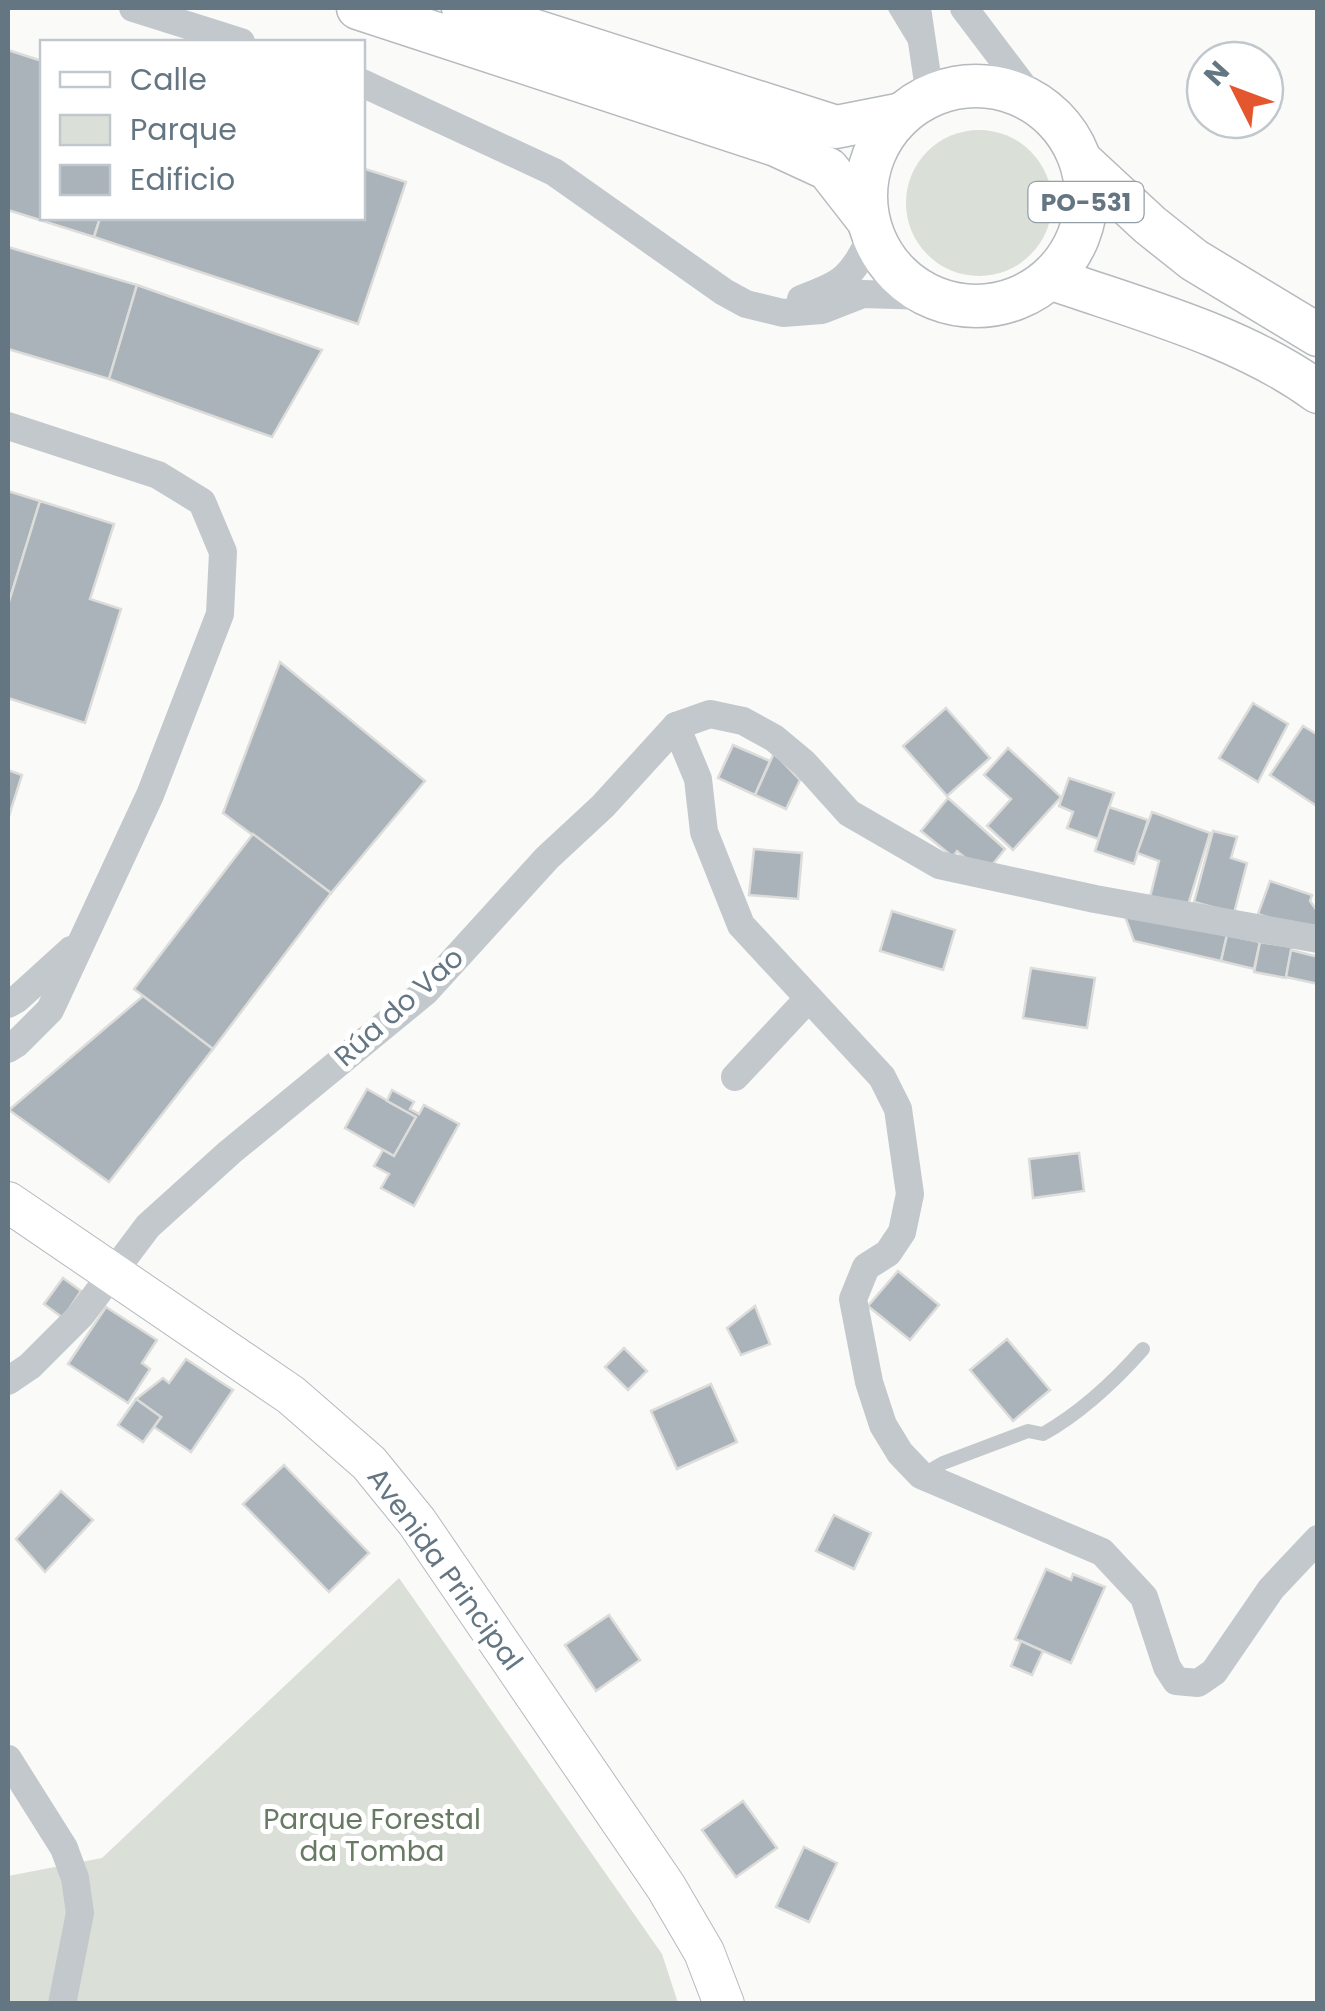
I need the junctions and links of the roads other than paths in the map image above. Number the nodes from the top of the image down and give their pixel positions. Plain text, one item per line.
1 (133, 8) edge
2 (358, 8) edge
3 (463, 8) edge
4 (896, 8) edge
5 (917, 8) edge
6 (964, 8) edge
7 (235, 40) edge
8 (365, 84) edge
9 (919, 89) junction
10 (1035, 102) junction
11 (1082, 162) junction
12 (870, 228) junction
13 (1050, 278) junction
14 (927, 296) junction
15 (760, 308) junction
16 (1318, 335) edge
17 (1318, 392) edge
18 (8, 426) edge
19 (676, 726) junction
20 (83, 939) junction
21 (1318, 939) edge
22 (808, 999) junction
23 (8, 1004) edge
24 (8, 1048) edge
25 (735, 1078) dead end
26 (8, 1202) edge
27 (111, 1273) junction
28 (1143, 1348) dead end
29 (8, 1382) edge
30 (921, 1475) junction
31 (1318, 1539) edge
32 (8, 1758) edge
33 (62, 2004) edge
34 (724, 2004) edge

1 - 7 street
2 - 12 main road, PO-531
3 - 9 main road, PO-531
4 - 9 lane
5 - 9 street
6 - 10 street
8 - 15 street
9 - 10 main road, PO-531
9 - 12 main road
10 - 11 main road, PO-531
11 - 13 main road, PO-531
11 - 16 main road, PO-531
12 - 14 main road, PO-531
12 - 15 street
13 - 14 main road, PO-531
13 - 17 main road
14 - 15 street
18 - 20 street
19 - 21 street
19 - 22 street
19 - 27 street, Rúa do Vao
20 - 23 street
20 - 24 street
22 - 25 street
22 - 30 street
26 - 27 street, Avenida Principal
27 - 29 street, Rúa do Vao
27 - 34 street, Avenida Principal
28 - 30 lane
30 - 31 street
32 - 33 street

